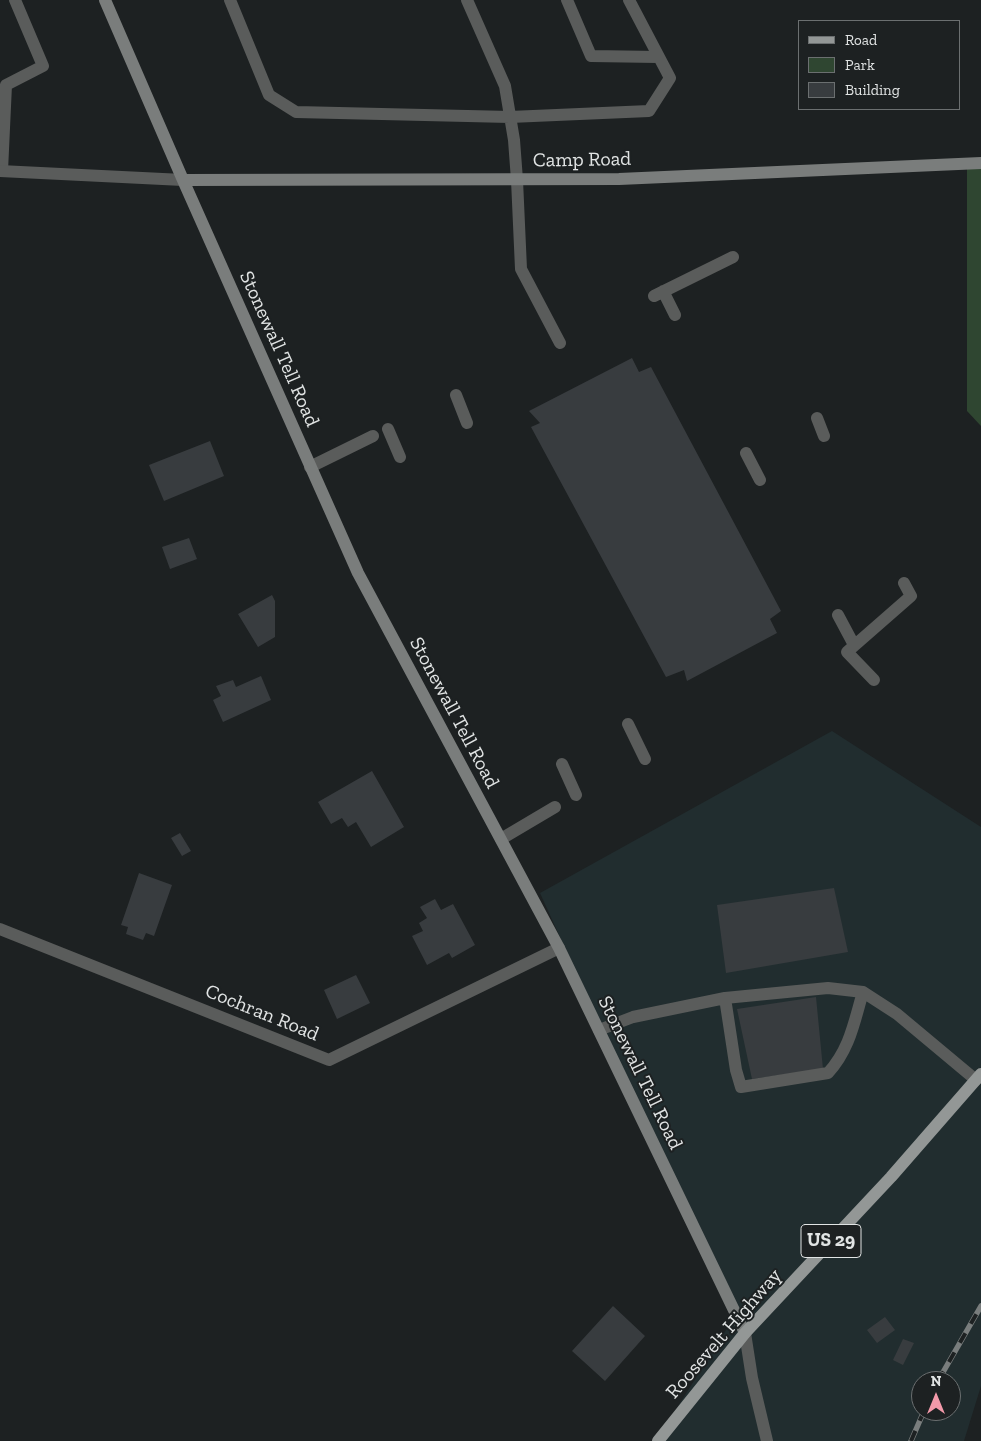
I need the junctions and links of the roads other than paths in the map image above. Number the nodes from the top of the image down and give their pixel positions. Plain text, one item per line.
1 (15, 0) edge
2 (105, 0) edge
3 (230, 0) edge
4 (467, 0) edge
5 (566, 0) edge
6 (629, 0) edge
7 (658, 57) junction
8 (3, 84) edge
9 (510, 117) junction
10 (981, 163) edge
11 (1, 171) edge
12 (182, 180) junction
13 (517, 180) junction
14 (733, 257) dead end
15 (675, 315) dead end
16 (560, 343) dead end
17 (456, 395) dead end
18 (817, 418) dead end
19 (467, 424) dead end
20 (388, 429) dead end
21 (373, 436) dead end
22 (824, 436) dead end
23 (746, 453) dead end
24 (400, 457) dead end
25 (310, 467) junction
26 (760, 480) dead end
27 (904, 583) dead end
28 (838, 614) dead end
29 (854, 645) junction
30 (874, 680) dead end
31 (628, 724) dead end
32 (644, 759) dead end
33 (562, 764) dead end
34 (576, 795) dead end
35 (555, 806) dead end
36 (501, 839) junction
37 (0, 929) edge
38 (559, 948) junction
39 (863, 992) junction
40 (725, 998) junction
41 (599, 1030) junction
42 (978, 1077) edge
43 (745, 1334) junction
44 (658, 1441) edge
45 (767, 1441) edge

1 - 8 street
2 - 12 street, Stonewall Tell Road
3 - 9 street
4 - 9 street
5 - 7 street
6 - 7 street
7 - 9 street
8 - 11 street
9 - 13 street
10 - 13 street, Camp Road
11 - 12 street
12 - 13 street, Camp Road
12 - 25 street, Stonewall Tell Road
13 - 16 street
14 - 15 street
17 - 19 street
18 - 22 street
20 - 24 street
21 - 25 street
23 - 26 street
25 - 36 street, Stonewall Tell Road
27 - 29 street
28 - 29 street
29 - 30 street
31 - 32 street
33 - 34 street
35 - 36 street
36 - 38 street, Stonewall Tell Road
37 - 38 street, Cochran Road
38 - 41 street, Stonewall Tell Road
39 - 40 street
39 - 40 street
39 - 42 street
40 - 41 street
41 - 43 street, Stonewall Tell Road
42 - 43 main road, Roosevelt Highway / US 29
43 - 44 main road, Roosevelt Highway / US 29
43 - 45 street, Stonewall Tell Road

